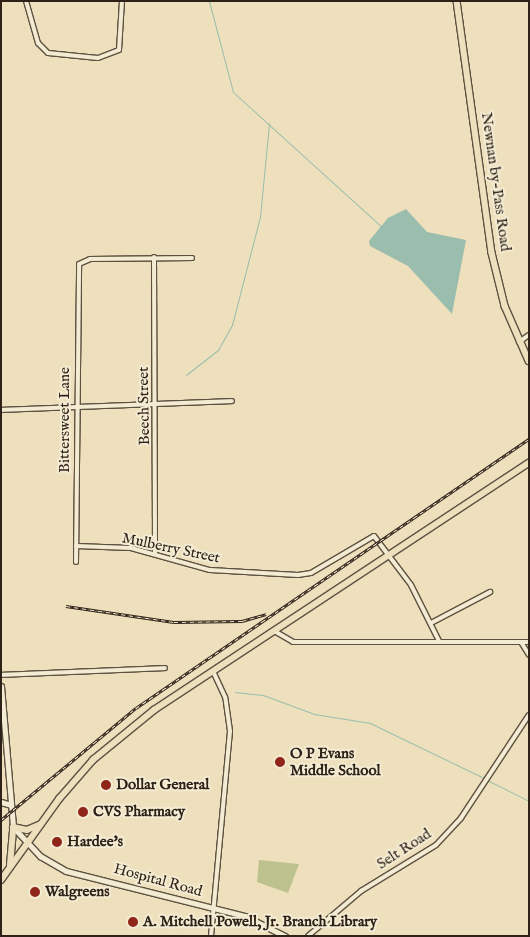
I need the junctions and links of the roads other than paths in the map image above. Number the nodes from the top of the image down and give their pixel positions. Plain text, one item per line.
1 (26, 1) edge
2 (122, 1) edge
3 (457, 1) edge
4 (154, 258) junction
5 (192, 258) dead end
6 (529, 335) edge
7 (519, 342) junction
8 (529, 361) edge
9 (232, 402) dead end
10 (155, 404) junction
11 (77, 408) junction
12 (1, 410) edge
13 (529, 463) edge
14 (76, 546) junction
15 (155, 554) junction
16 (391, 555) junction
17 (76, 562) dead end
18 (490, 592) dead end
19 (431, 623) junction
20 (276, 632) junction
21 (439, 641) junction
22 (521, 642) junction
23 (529, 642) edge
24 (529, 655) edge
25 (165, 668) dead end
26 (214, 673) junction
27 (1, 675) edge
28 (1, 686) edge
29 (529, 715) edge
30 (1, 802) edge
31 (11, 805) junction
32 (40, 825) junction
33 (14, 827) junction
34 (27, 844) junction
35 (9, 868) junction
36 (1, 880) edge
37 (214, 907) junction
38 (211, 936) edge
39 (285, 936) edge
40 (308, 936) edge

1 - 2 street
3 - 7 main road, Newnan by-Pass Road
4 - 5 street
4 - 10 street, Beech Street
4 - 11 street, Bittersweet Lane
6 - 7 street
7 - 8 main road, Newnan by-Pass Road
9 - 10 street
10 - 11 street
10 - 15 street, Beech Street
11 - 12 street
11 - 14 street, Bittersweet Lane
13 - 16 main road
14 - 15 street, Mulberry Street
14 - 17 street, Bittersweet Lane
15 - 16 street, Mulberry Street
16 - 19 street
16 - 20 main road
18 - 19 street
19 - 21 street
20 - 21 street
20 - 26 main road
21 - 22 street
22 - 23 street
22 - 24 street
25 - 27 street
26 - 32 main road
26 - 37 street
28 - 31 street
29 - 40 street, Selt Road
30 - 31 street
31 - 33 street
32 - 33 main road
32 - 34 main road
33 - 34 street, Hospital Road
33 - 35 main road
34 - 35 main road
34 - 37 street, Hospital Road
35 - 36 main road
37 - 38 street
37 - 39 street, Hospital Road

